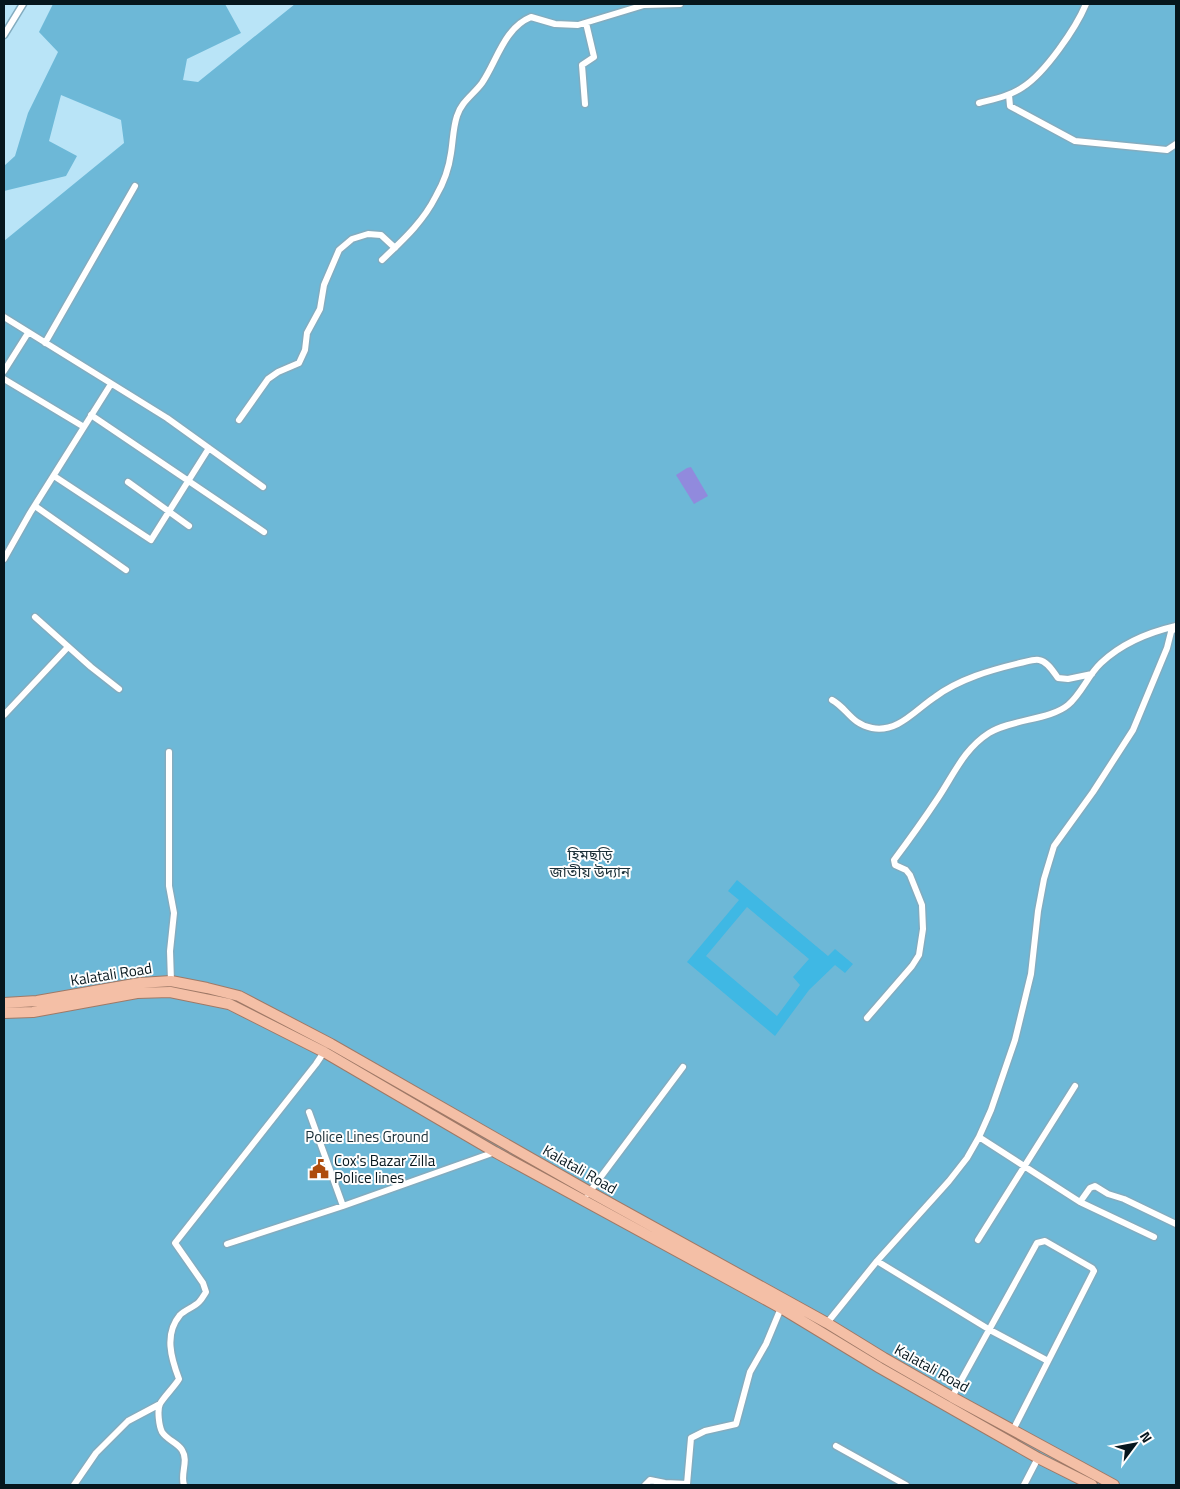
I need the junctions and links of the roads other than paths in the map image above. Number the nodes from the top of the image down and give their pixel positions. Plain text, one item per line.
1 (23, 4) edge
2 (680, 4) edge
3 (1086, 4) edge
4 (586, 23) junction
5 (4, 35) edge
6 (1008, 95) junction
7 (979, 103) dead end
8 (585, 104) dead end
9 (1176, 144) edge
10 (135, 186) dead end
11 (395, 248) junction
12 (382, 260) dead end
13 (4, 317) edge
14 (28, 333) junction
15 (45, 343) junction
16 (4, 371) edge
17 (4, 379) edge
18 (111, 384) junction
19 (91, 415) junction
20 (239, 420) dead end
21 (84, 427) junction
22 (209, 448) junction
23 (54, 476) junction
24 (189, 480) junction
25 (128, 482) dead end
26 (263, 487) dead end
27 (35, 506) junction
28 (170, 511) junction
29 (189, 526) dead end
30 (264, 532) dead end
31 (4, 559) edge
32 (126, 570) dead end
33 (35, 617) dead end
34 (1174, 628) edge
35 (68, 647) junction
36 (1092, 674) junction
37 (119, 689) dead end
38 (832, 700) dead end
39 (4, 715) edge
40 (169, 752) dead end
41 (171, 981) junction
42 (4, 1004) edge
43 (4, 1013) edge
44 (867, 1018) dead end
45 (324, 1052) junction
46 (683, 1067) dead end
47 (1075, 1086) dead end
48 (309, 1112) dead end
49 (481, 1129) junction
50 (979, 1137) junction
51 (476, 1141) junction
52 (495, 1152) junction
53 (1024, 1166) junction
54 (587, 1196) junction
55 (1080, 1202) junction
56 (343, 1206) junction
57 (1176, 1224) edge
58 (1154, 1237) dead end
59 (978, 1240) dead end
60 (227, 1244) dead end
61 (877, 1262) junction
62 (781, 1308) junction
63 (827, 1323) junction
64 (990, 1330) junction
65 (1048, 1361) junction
66 (952, 1397) junction
67 (160, 1404) junction
68 (1013, 1430) junction
69 (836, 1446) dead end
70 (1038, 1458) junction
71 (1096, 1483) edge
72 (74, 1485) edge
73 (184, 1485) edge
74 (645, 1485) edge
75 (906, 1485) edge
76 (1024, 1485) edge
77 (1114, 1485) edge

1 - 5 street
2 - 4 street
3 - 6 street
4 - 8 street
4 - 11 street
6 - 7 street
6 - 9 street
10 - 15 street
11 - 12 street
11 - 20 street
13 - 14 street
14 - 15 street
14 - 16 street
15 - 18 street
17 - 21 street
18 - 19 street
18 - 22 street
19 - 21 street
19 - 24 street
21 - 23 street
22 - 24 street
22 - 26 street
23 - 27 street
23 - 28 street
24 - 28 street
24 - 30 street
25 - 28 street
27 - 31 street
27 - 32 street
28 - 29 street
33 - 35 street
34 - 36 street
34 - 50 street
35 - 37 street
35 - 39 street
36 - 38 street
36 - 44 street
40 - 41 street
41 - 42 highway, Kalatali Road
41 - 49 highway, Kalatali Road
43 - 45 highway, Kalatali Road
45 - 51 highway, Kalatali Road
45 - 67 street
46 - 54 street
47 - 53 street
48 - 56 street
49 - 51 highway
49 - 54 highway, Kalatali Road
50 - 53 street
50 - 61 street
51 - 52 highway, Kalatali Road
52 - 54 highway, Kalatali Road
52 - 56 street
53 - 55 street
53 - 59 street
54 - 62 highway, Kalatali Road
54 - 63 highway, Kalatali Road
55 - 57 street
55 - 58 street
56 - 60 street
61 - 63 street
61 - 64 street
62 - 70 highway, Kalatali Road
62 - 74 street
63 - 66 highway, Kalatali Road
64 - 65 street
64 - 65 street
64 - 66 street
65 - 68 street
66 - 68 highway, Kalatali Road
67 - 72 street
67 - 73 street
68 - 71 highway, Kalatali Road
69 - 75 street
70 - 71 highway, Kalatali Road
70 - 76 street
71 - 77 highway, Kalatali Road

